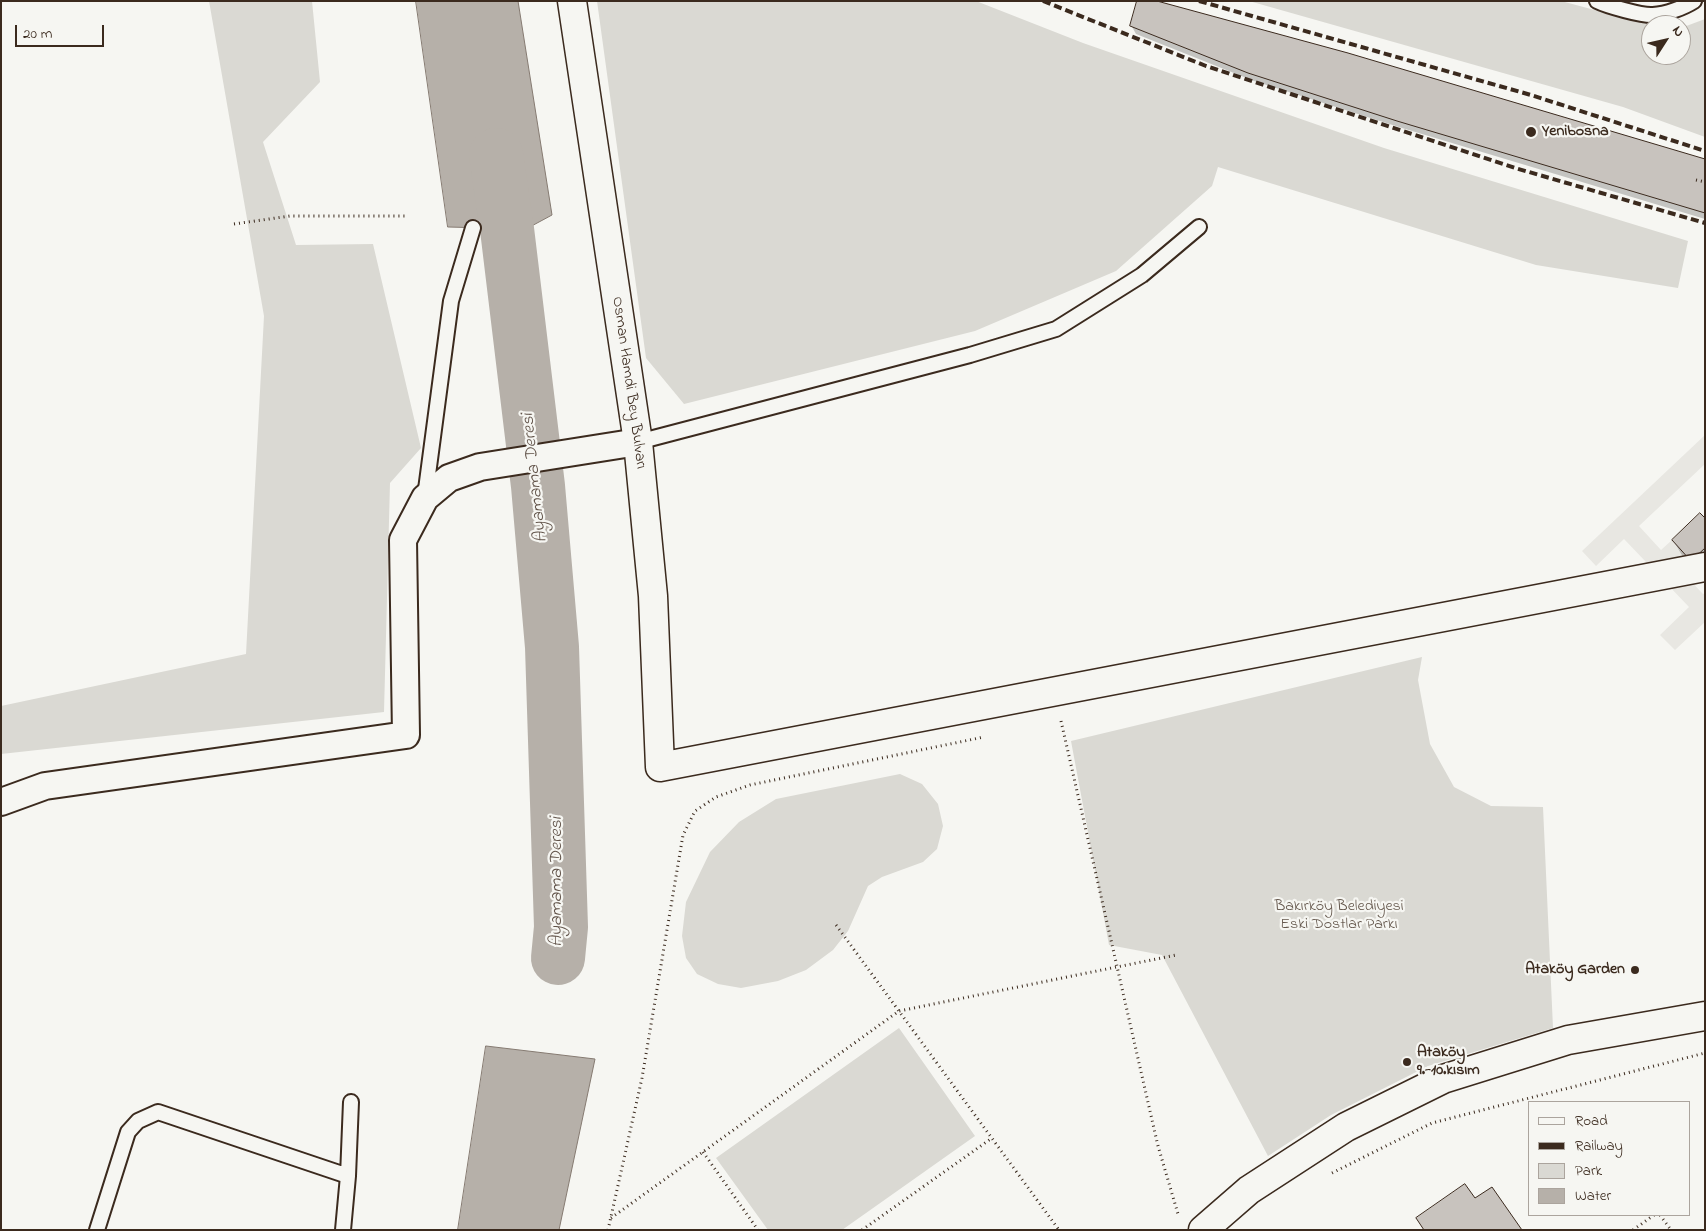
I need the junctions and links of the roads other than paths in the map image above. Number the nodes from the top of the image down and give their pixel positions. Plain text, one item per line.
1 (572, 1) edge
2 (1597, 1) edge
3 (1694, 1) edge
4 (1199, 227) dead end
5 (473, 228) dead end
6 (638, 442) junction
7 (425, 498) junction
8 (1705, 567) edge
9 (1, 802) edge
10 (1705, 1016) edge
11 (351, 1102) dead end
12 (348, 1176) junction
13 (1192, 1225) edge
14 (97, 1230) edge
15 (343, 1230) edge

1 - 6 street, Osman Hamdi Bey Bulvarı
2 - 3 lane
4 - 6 lane
5 - 7 lane
6 - 7 street
6 - 8 street, Osman Hamdi Bey Bulvarı
7 - 9 street
10 - 13 street
11 - 12 lane
12 - 14 lane
12 - 15 lane

